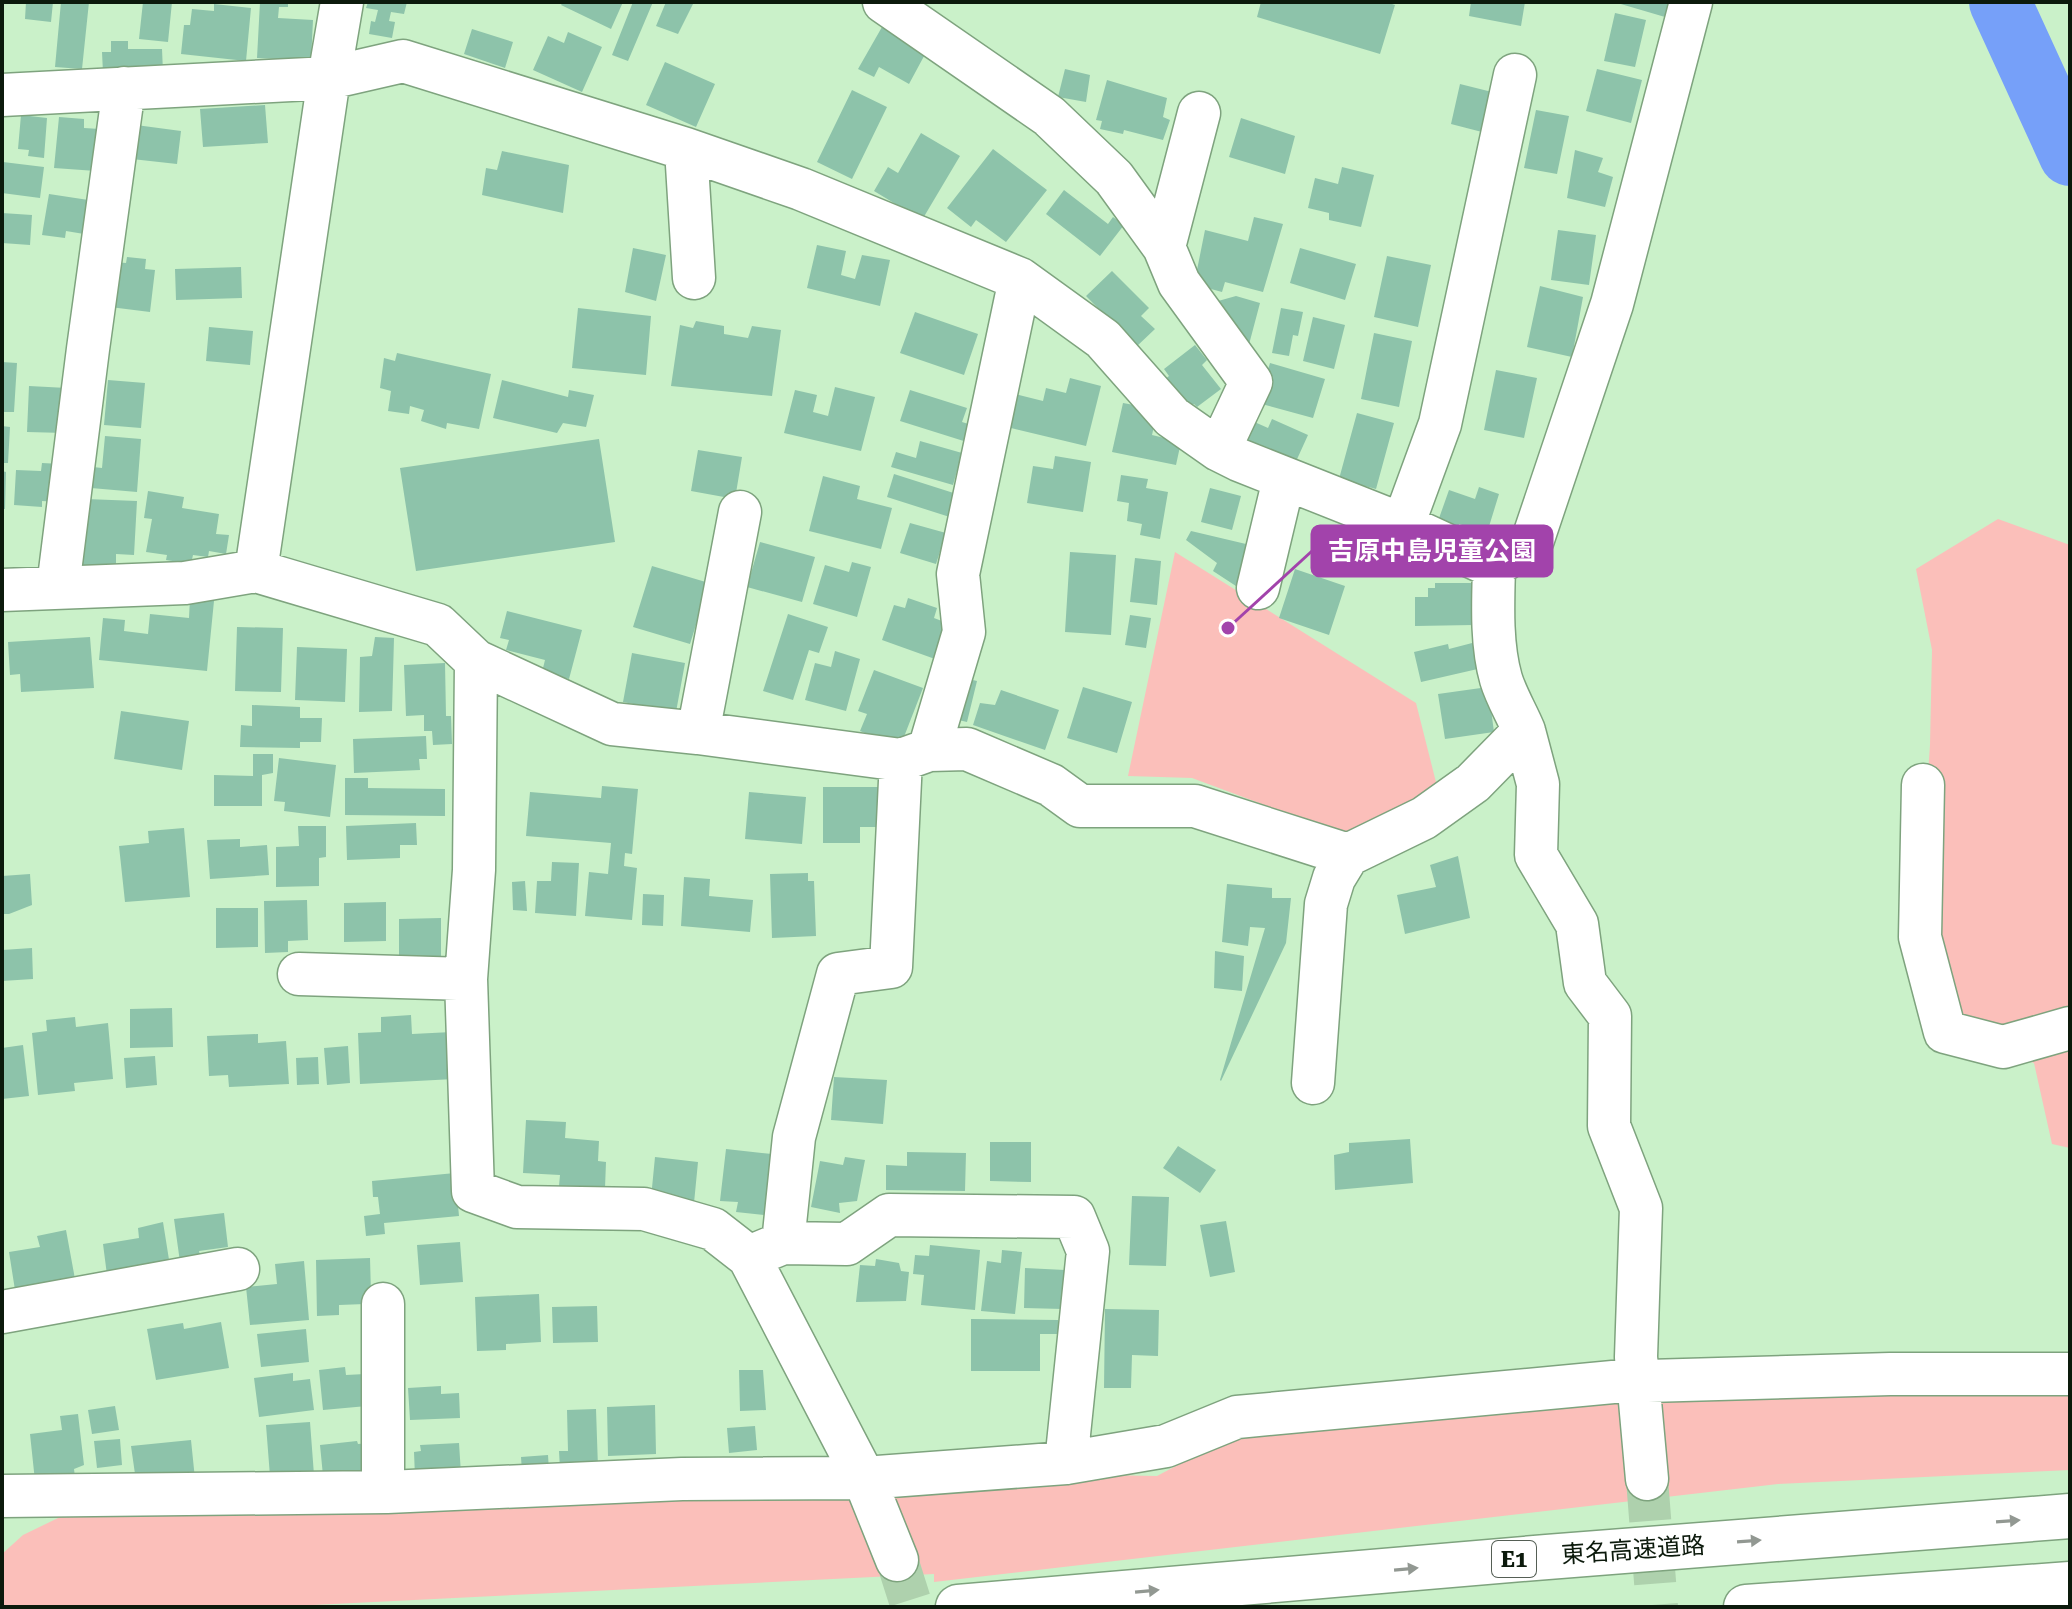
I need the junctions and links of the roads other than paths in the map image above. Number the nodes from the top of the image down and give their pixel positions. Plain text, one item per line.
1 (342, 2) edge
2 (884, 2) edge
3 (1691, 2) edge
4 (1515, 75) dead end
5 (329, 78) junction
6 (124, 88) junction
7 (2, 95) edge
8 (1199, 113) dead end
9 (686, 149) junction
10 (1164, 247) junction
11 (694, 278) dead end
12 (1020, 279) junction
13 (1219, 450) junction
14 (1284, 479) junction
15 (740, 512) dead end
16 (1403, 525) junction
17 (1494, 567) junction
18 (256, 571) junction
19 (58, 587) junction
20 (1258, 588) dead end
21 (2, 590) edge
22 (476, 661) junction
23 (1524, 731) junction
24 (698, 733) junction
25 (915, 755) junction
26 (1923, 785) dead end
27 (1348, 855) junction
28 (299, 974) dead end
29 (466, 979) junction
30 (2070, 1028) edge
31 (1313, 1083) dead end
32 (766, 1250) junction
33 (238, 1269) dead end
34 (383, 1304) dead end
35 (2, 1312) edge
36 (2070, 1374) edge
37 (1638, 1380) junction
38 (1066, 1463) junction
39 (864, 1478) junction
40 (1647, 1479) tunnel mouth
41 (383, 1492) junction
42 (2, 1496) edge
43 (2070, 1516) edge
44 (897, 1560) tunnel mouth
45 (2070, 1584) edge
46 (958, 1607) edge
47 (1746, 1607) edge

1 - 5 street
2 - 10 street
3 - 17 street
4 - 16 street
5 - 6 street
5 - 9 street
5 - 18 street
6 - 7 street
6 - 19 street
8 - 10 street
9 - 11 street
9 - 12 street
10 - 13 street
12 - 13 street
12 - 25 street
13 - 14 street
14 - 16 street
14 - 20 street
15 - 24 street
16 - 17 street
17 - 23 street
18 - 19 street
18 - 22 street
19 - 21 street
22 - 24 street
22 - 29 street
23 - 27 street
23 - 37 street
24 - 25 street
25 - 27 street
25 - 32 street
26 - 30 street
27 - 31 street
28 - 29 street
29 - 32 street
32 - 38 street
32 - 39 street
33 - 35 street
34 - 41 street
36 - 37 street
37 - 38 street
37 - 40 street
38 - 39 street
39 - 41 street
39 - 44 street
41 - 42 street
46 -> 43 highway, 東名高速道路 / E1
45 - 47 highway

